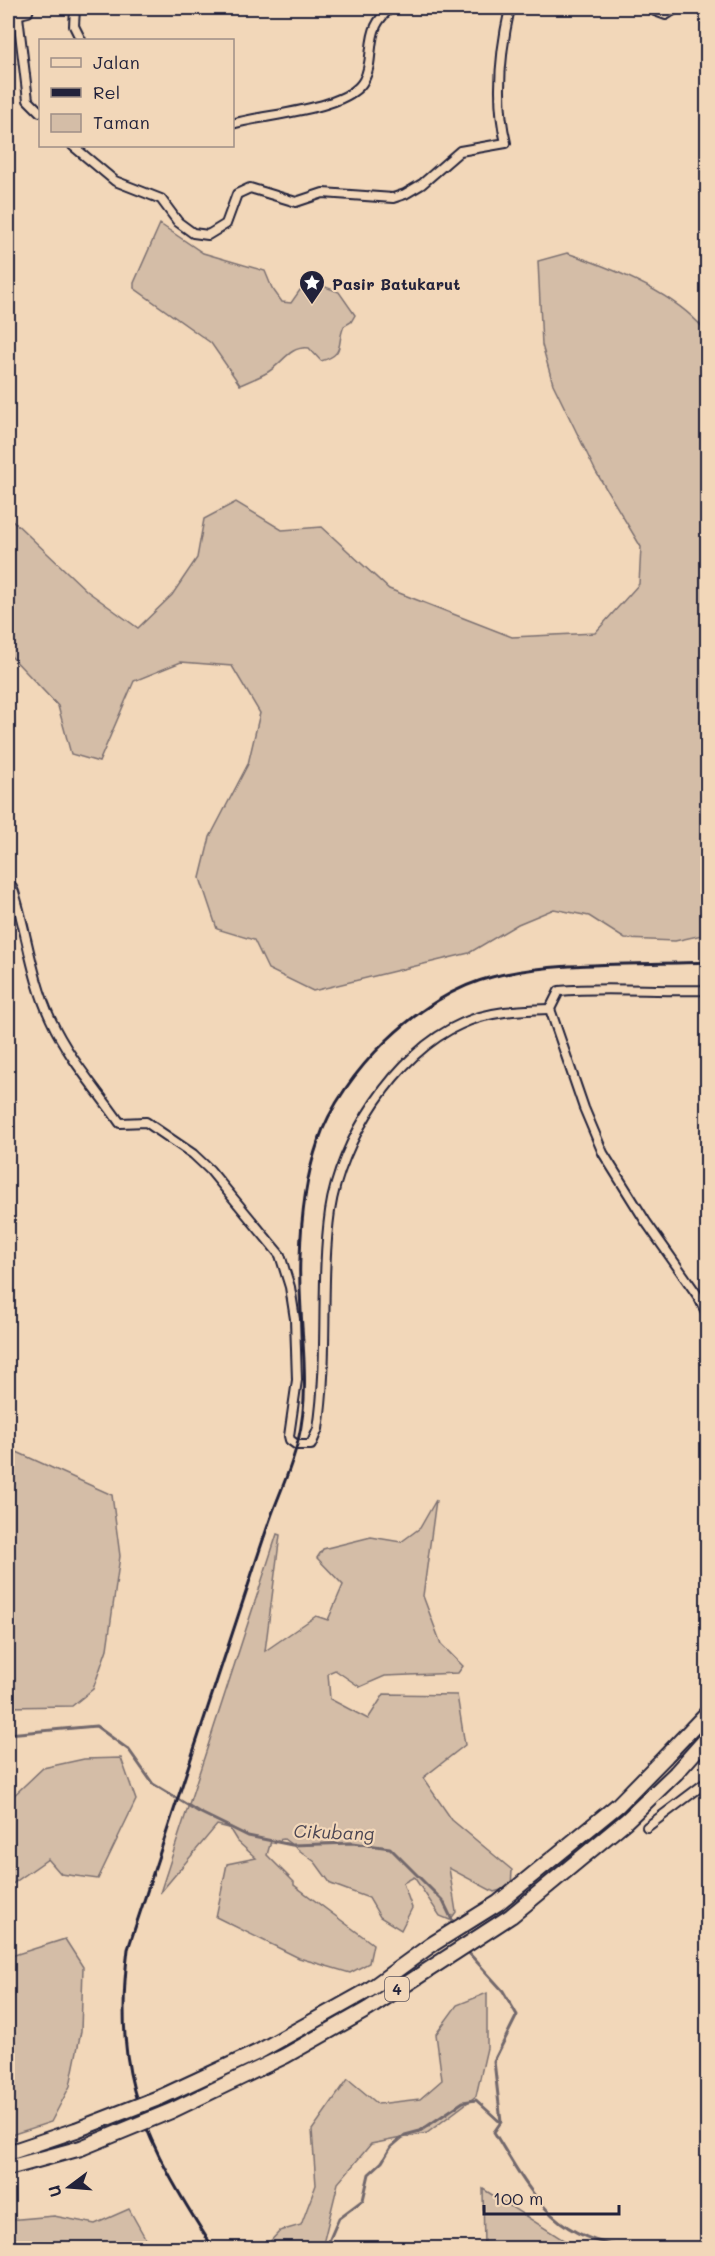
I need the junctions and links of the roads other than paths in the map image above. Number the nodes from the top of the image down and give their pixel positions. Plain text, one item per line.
1 (29, 8) edge
2 (75, 8) edge
3 (390, 8) edge
4 (510, 8) edge
5 (653, 8) edge
6 (677, 8) edge
7 (19, 11) edge
8 (80, 39) edge
9 (39, 111) edge
10 (234, 123) edge
11 (74, 147) edge
12 (8, 879) edge
13 (708, 990) edge
14 (550, 1009) junction
15 (708, 1316) edge
16 (708, 1712) edge
17 (708, 1737) edge
18 (708, 1781) edge
19 (647, 1827) dead end
20 (8, 2152) edge
21 (8, 2168) edge

1 - 7 street
2 - 8 street
3 - 10 street
4 - 11 street
5 - 6 street
7 - 9 street
12 - 14 street
13 - 14 street
14 - 15 street
16 - 20 highway, 4, bridge
17 - 21 highway, 4, bridge
18 - 19 street

